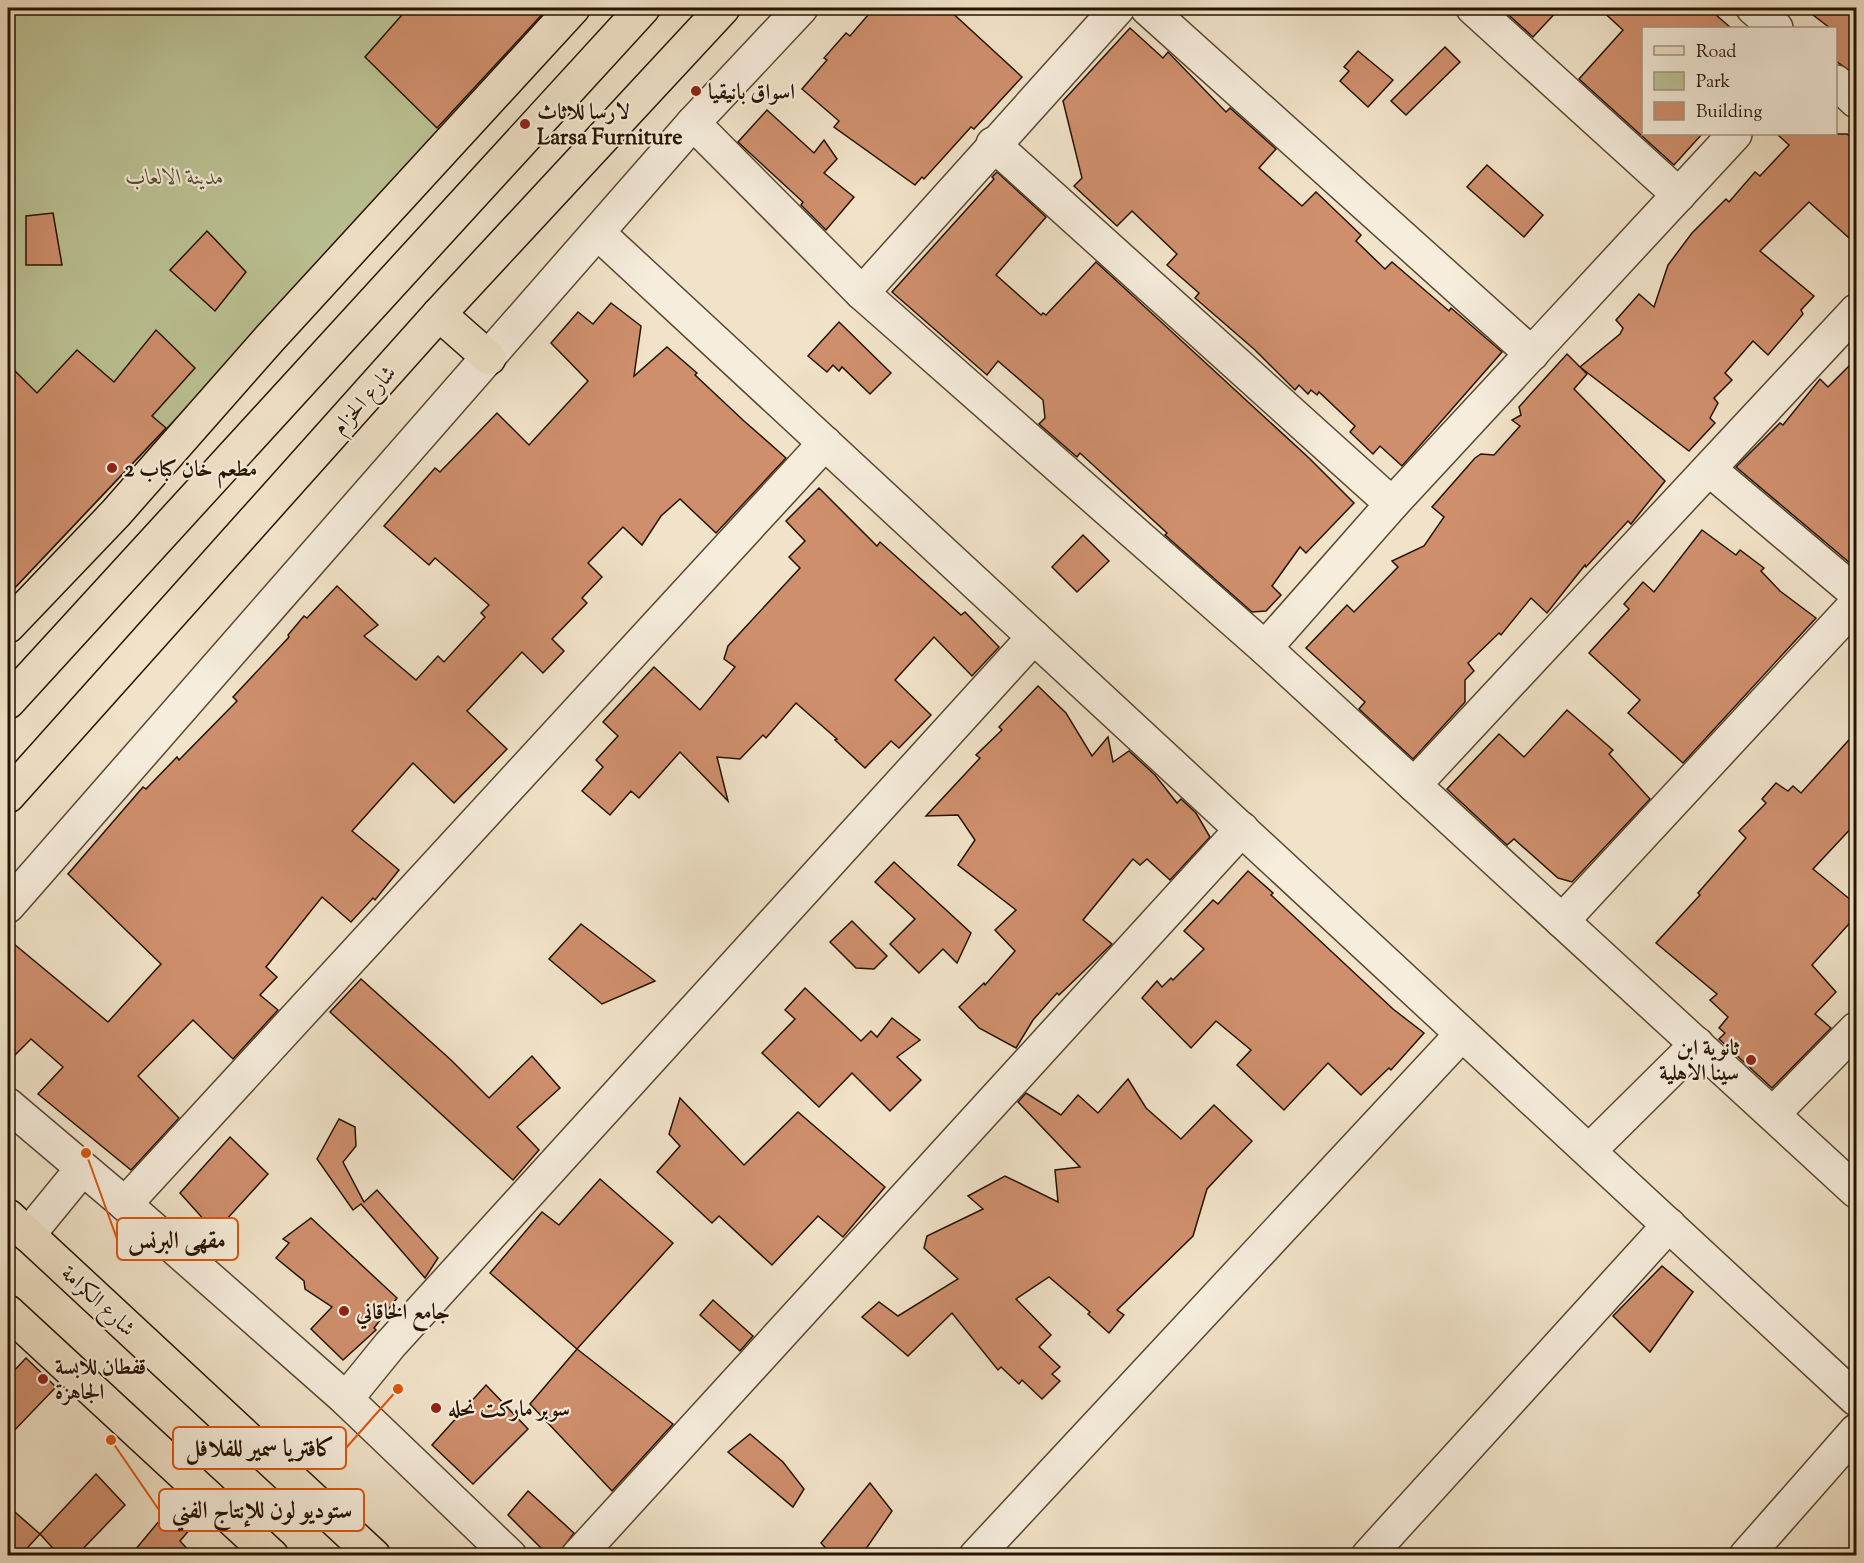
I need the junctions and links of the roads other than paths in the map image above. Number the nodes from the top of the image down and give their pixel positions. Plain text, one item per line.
1 (573, 8) edge
2 (643, 8) edge
3 (723, 8) edge
4 (801, 8) edge
5 (1118, 8) edge
6 (1147, 8) edge
7 (1473, 8) edge
8 (1753, 8) edge
9 (1775, 27) edge
10 (1837, 83) edge
11 (1857, 101) edge
12 (693, 123) junction
13 (1734, 135) edge
14 (993, 144) junction
15 (1679, 195) junction
16 (598, 233) junction
17 (862, 293) junction
18 (1857, 311) edge
19 (439, 314) junction
20 (342, 334) junction
21 (272, 337) junction
22 (1532, 354) junction
23 (489, 358) junction
24 (825, 443) junction
25 (1709, 469) junction
26 (1392, 504) junction
27 (1857, 592) edge
28 (1857, 604) edge
29 (8, 626) edge
30 (1034, 637) junction
31 (1265, 648) junction
32 (8, 702) edge
33 (1414, 785) junction
34 (8, 796) edge
35 (1242, 829) junction
36 (8, 906) edge
37 (1562, 921) junction
38 (1857, 1029) edge
39 (1462, 1034) junction
40 (1697, 1044) junction
41 (8, 1105) edge
42 (1773, 1114) junction
43 (1589, 1151) junction
44 (82, 1169) junction
45 (1857, 1191) edge
46 (125, 1204) junction
47 (1669, 1225) junction
48 (18, 1226) edge
49 (8, 1312) edge
50 (346, 1399) junction
51 (1857, 1399) edge
52 (1857, 1431) edge
53 (272, 1556) edge
54 (374, 1556) edge
55 (510, 1556) edge
56 (578, 1556) edge
57 (976, 1556) edge
58 (1368, 1556) edge
59 (1746, 1556) edge

1 - 21 main road
2 - 20 main road
3 - 19 main road, شارع الحزام
4 - 12 street
5 - 14 street
6 - 22 street
7 - 15 street
8 - 9 street
10 - 11 street
12 - 16 street
12 - 17 street
13 - 15 street
14 - 17 street
14 - 26 street
15 - 22 street
16 - 23 street
16 - 24 street
17 - 31 street
18 - 25 street
19 - 23 main road
19 - 34 main road, شارع الحزام
20 - 21 main road
20 - 32 main road
21 - 29 main road
22 - 26 street
23 - 36 street
24 - 30 street
24 - 46 street
25 - 27 street
25 - 33 street
26 - 31 street
28 - 37 street
30 - 35 street
30 - 50 street
31 - 33 street
33 - 37 street
35 - 39 street
35 - 56 street
37 - 40 street
38 - 42 street
39 - 43 street
39 - 57 street
40 - 42 street
40 - 43 street
41 - 44 street
42 - 45 street
43 - 47 street
44 - 46 street
44 - 48 street
46 - 50 street
47 - 51 street
47 - 58 street
48 - 54 main road, شارع الكرامة
49 - 53 main road
50 - 55 street
52 - 59 street

